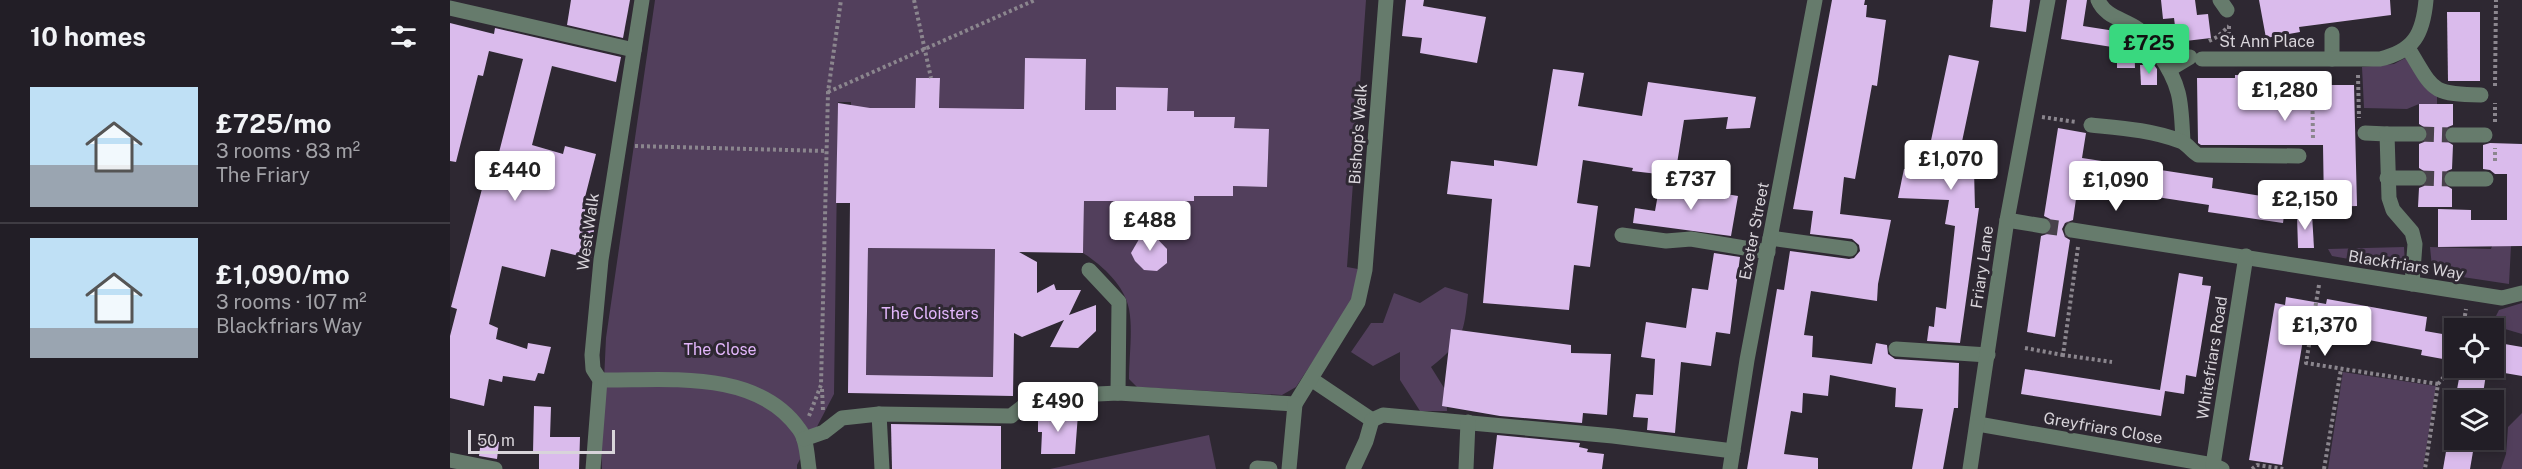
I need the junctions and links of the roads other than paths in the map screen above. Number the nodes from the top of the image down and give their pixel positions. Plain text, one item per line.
1 (642, 0) edge
2 (1386, 0) edge
3 (1815, 0) edge
4 (2048, 0) edge
5 (2098, 0) edge
6 (2426, 0) edge
7 (450, 8) edge
8 (2332, 34) dead end
9 (2408, 48) junction
10 (634, 50) junction
11 (2332, 59) junction
12 (2169, 69) junction
13 (2481, 95) dead end
14 (2091, 124) road end
15 (2365, 133) road end
16 (2492, 133) road end
17 (2387, 134) junction
18 (2419, 134) tunnel mouth
19 (2453, 135) tunnel mouth
20 (2183, 142) junction
21 (2299, 156) dead end
22 (2387, 178) junction
23 (2419, 178) tunnel mouth
24 (2452, 179) tunnel mouth
25 (2486, 179) dead end
26 (2007, 219) junction
27 (2043, 226) tunnel mouth
28 (2076, 231) tunnel mouth
29 (1623, 235) dead end
30 (1769, 245) junction
31 (1850, 249) dead end
32 (2246, 256) junction
33 (1089, 270) dead end
34 (2412, 284) junction
35 (2522, 293) edge
36 (1896, 349) dead end
37 (1988, 355) junction
38 (1311, 379) junction
39 (600, 380) junction
40 (1118, 393) junction
41 (1295, 404) junction
42 (879, 414) junction
43 (1372, 420) junction
44 (1468, 422) junction
45 (1978, 424) junction
46 (802, 434) junction
47 (1733, 450) junction
48 (2137, 453) junction
49 (450, 460) edge
50 (2217, 467) edge
51 (495, 469) edge
52 (593, 469) edge
53 (809, 469) edge
54 (882, 469) edge
55 (1289, 469) edge
56 (1353, 469) edge
57 (1466, 469) edge
58 (1730, 469) edge
59 (1970, 469) edge
60 (2134, 469) edge

1 - 10 street, West Walk
2 - 38 street, Bishop's Walk
3 - 30 street, Exeter Street
4 - 26 street, Friary Lane
5 - 12 street
6 - 9 street
7 - 10 street
8 - 11 street, St Ann Place
9 - 11 street, St Ann Place
9 - 13 street
10 - 39 street, West Walk
11 - 12 street, St Ann Place
12 - 20 street
14 - 20 street
15 - 17 street
16 - 19 street
17 - 18 street
17 - 22 street
20 - 21 street
22 - 23 street
22 - 34 street
24 - 25 street
26 - 27 street
26 - 37 street, Friary Lane
28 - 32 street, Blackfriars Way
29 - 30 street
30 - 31 street
30 - 47 street, Exeter Street
32 - 34 street, Blackfriars Way
32 - 50 street, Whitefriars Road
33 - 40 street
34 - 35 street, Blackfriars Way
36 - 37 street
37 - 45 street, Friary Lane
38 - 41 street, Bishop's Walk
38 - 43 street
39 - 46 street
39 - 52 street, West Walk
40 - 41 street
40 - 42 street
41 - 55 street
42 - 46 street
42 - 54 street
43 - 44 street
43 - 56 street
44 - 47 street
44 - 57 street
45 - 48 street, Greyfriars Close
45 - 59 street, Friary Lane
46 - 53 street
47 - 58 street, Exeter Street
48 - 50 street, Greyfriars Close
48 - 60 street
49 - 51 street

